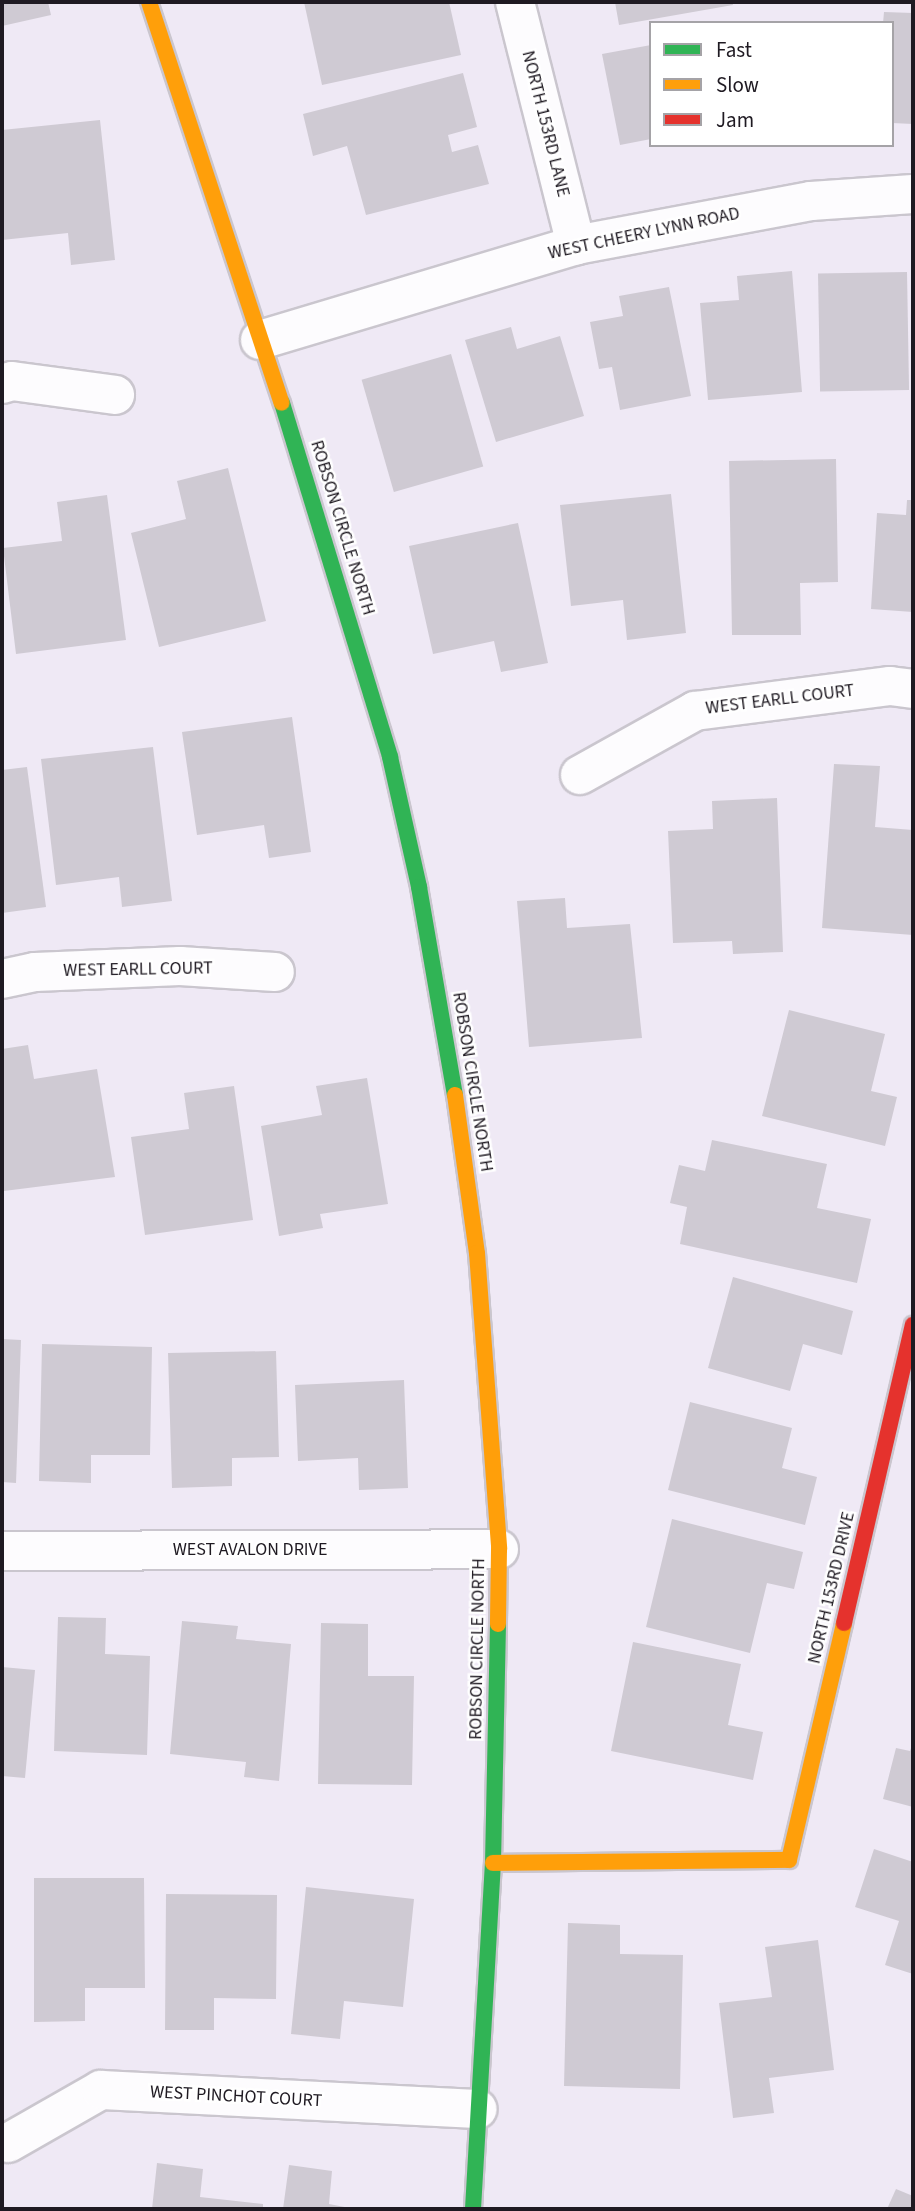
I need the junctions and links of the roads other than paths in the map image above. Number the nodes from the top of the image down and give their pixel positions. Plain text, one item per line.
1 (149, 2) edge
2 (515, 2) edge
3 (913, 194) edge
4 (576, 245) junction
5 (260, 340) junction
6 (2, 384) edge
7 (116, 395) dead end
8 (913, 690) edge
9 (580, 775) dead end
10 (275, 972) dead end
11 (2, 979) edge
12 (913, 1325) edge
13 (499, 1549) junction
14 (2, 1551) edge
15 (493, 1863) junction
16 (478, 2109) junction
17 (8, 2143) dead end
18 (473, 2209) edge

1 - 5 street, ROBSON CIRCLE NORTH
2 - 4 street, NORTH 153RD LANE
3 - 4 street, WEST CHEERY LYNN ROAD
4 - 5 street, WEST CHEERY LYNN ROAD
5 - 13 street, ROBSON CIRCLE NORTH
6 - 7 street
8 - 9 street, WEST EARLL COURT
10 - 11 street, WEST EARLL COURT
12 - 15 street, NORTH 153RD DRIVE
13 - 14 street, WEST AVALON DRIVE
13 - 15 street, ROBSON CIRCLE NORTH
15 - 16 street, ROBSON CIRCLE NORTH
16 - 17 street, WEST PINCHOT COURT
16 - 18 street, ROBSON CIRCLE NORTH

